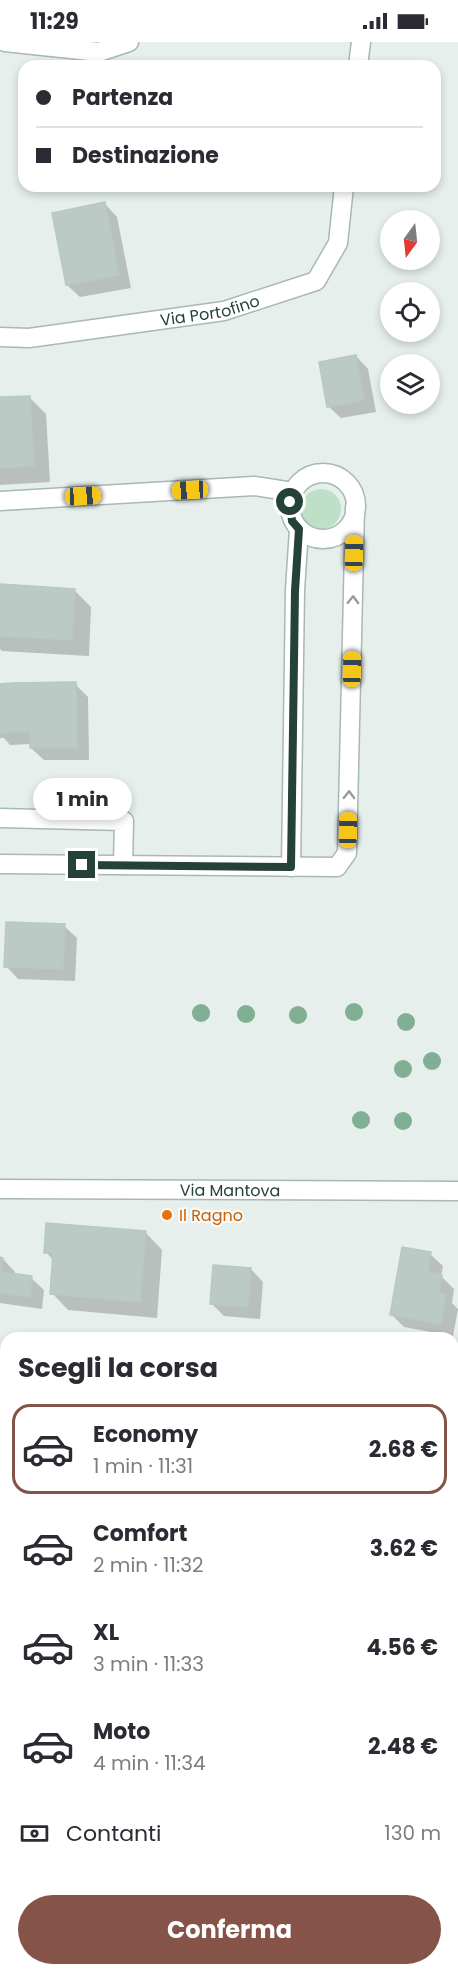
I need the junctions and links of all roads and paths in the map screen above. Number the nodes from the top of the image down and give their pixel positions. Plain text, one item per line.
1 (5, 42) edge
2 (129, 42) edge
3 (361, 42) edge
4 (359, 60) edge
5 (343, 192) edge
6 (0, 337) edge
7 (292, 492) junction
8 (0, 501) edge
9 (355, 507) junction
10 (299, 529) junction
11 (0, 818) edge
12 (0, 864) edge
13 (123, 865) junction
14 (291, 867) junction
15 (0, 1189) edge
16 (458, 1191) edge

1 - 2 street
3 - 4 street
5 - 6 street, Via Portofino
7 - 8 street
7 - 9 street
7 - 10 street
9 - 10 street
14 -> 9 street
10 - 14 street
11 - 13 street
12 - 13 street
13 - 14 street
15 - 16 street, Via Mantova

